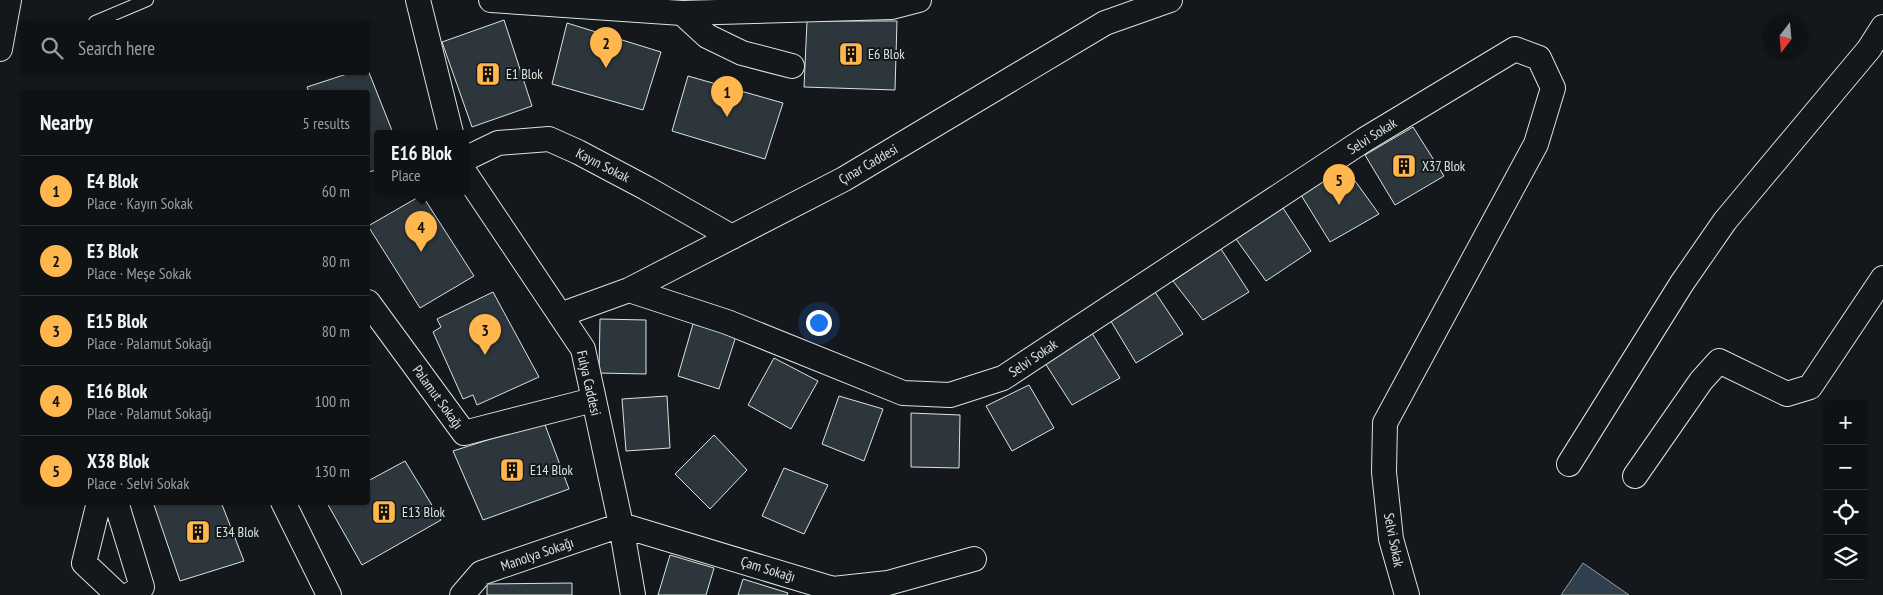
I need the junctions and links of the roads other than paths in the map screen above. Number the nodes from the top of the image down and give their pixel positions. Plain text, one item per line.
1 (9, 0) edge
2 (148, 0) edge
3 (418, 0) edge
4 (491, 0) edge
5 (919, 0) edge
6 (1170, 0) edge
7 (889, 4) edge
8 (682, 13) junction
9 (100, 20) edge
10 (1883, 27) edge
11 (0, 49) edge
12 (792, 66) dead end
13 (450, 130) edge
14 (469, 157) edge
15 (469, 179) edge
16 (732, 237) junction
17 (1883, 278) edge
18 (629, 290) junction
19 (370, 305) edge
20 (560, 315) junction
21 (593, 400) junction
22 (1569, 464) dead end
23 (1635, 476) dead end
24 (98, 505) edge
25 (117, 505) edge
26 (285, 505) edge
27 (621, 525) junction
28 (974, 559) dead end
29 (118, 595) edge
30 (130, 595) edge
31 (329, 595) edge
32 (462, 595) edge
33 (633, 595) edge
34 (1407, 595) edge

1 - 11 street
2 - 9 lane
3 - 13 street
4 - 8 street
5 - 7 street
6 - 16 street, Çınar Caddesi
7 - 8 street
8 - 12 street
10 - 22 street
14 - 16 street, Kayın Sokak
15 - 20 street, Fulya Caddesi
16 - 18 street, Çınar Caddesi
17 - 23 street
18 - 20 street, Çınar Caddesi
18 - 34 street, Selvi Sokak
19 - 21 street, Palamut Sokağı
20 - 21 street, Fulya Caddesi
21 - 27 street, Fulya Caddesi
24 - 29 street
25 - 30 street
26 - 31 street
27 - 28 street, Çam Sokağı
27 - 32 street, Manolya Sokağı
27 - 33 street, Fulya Caddesi

